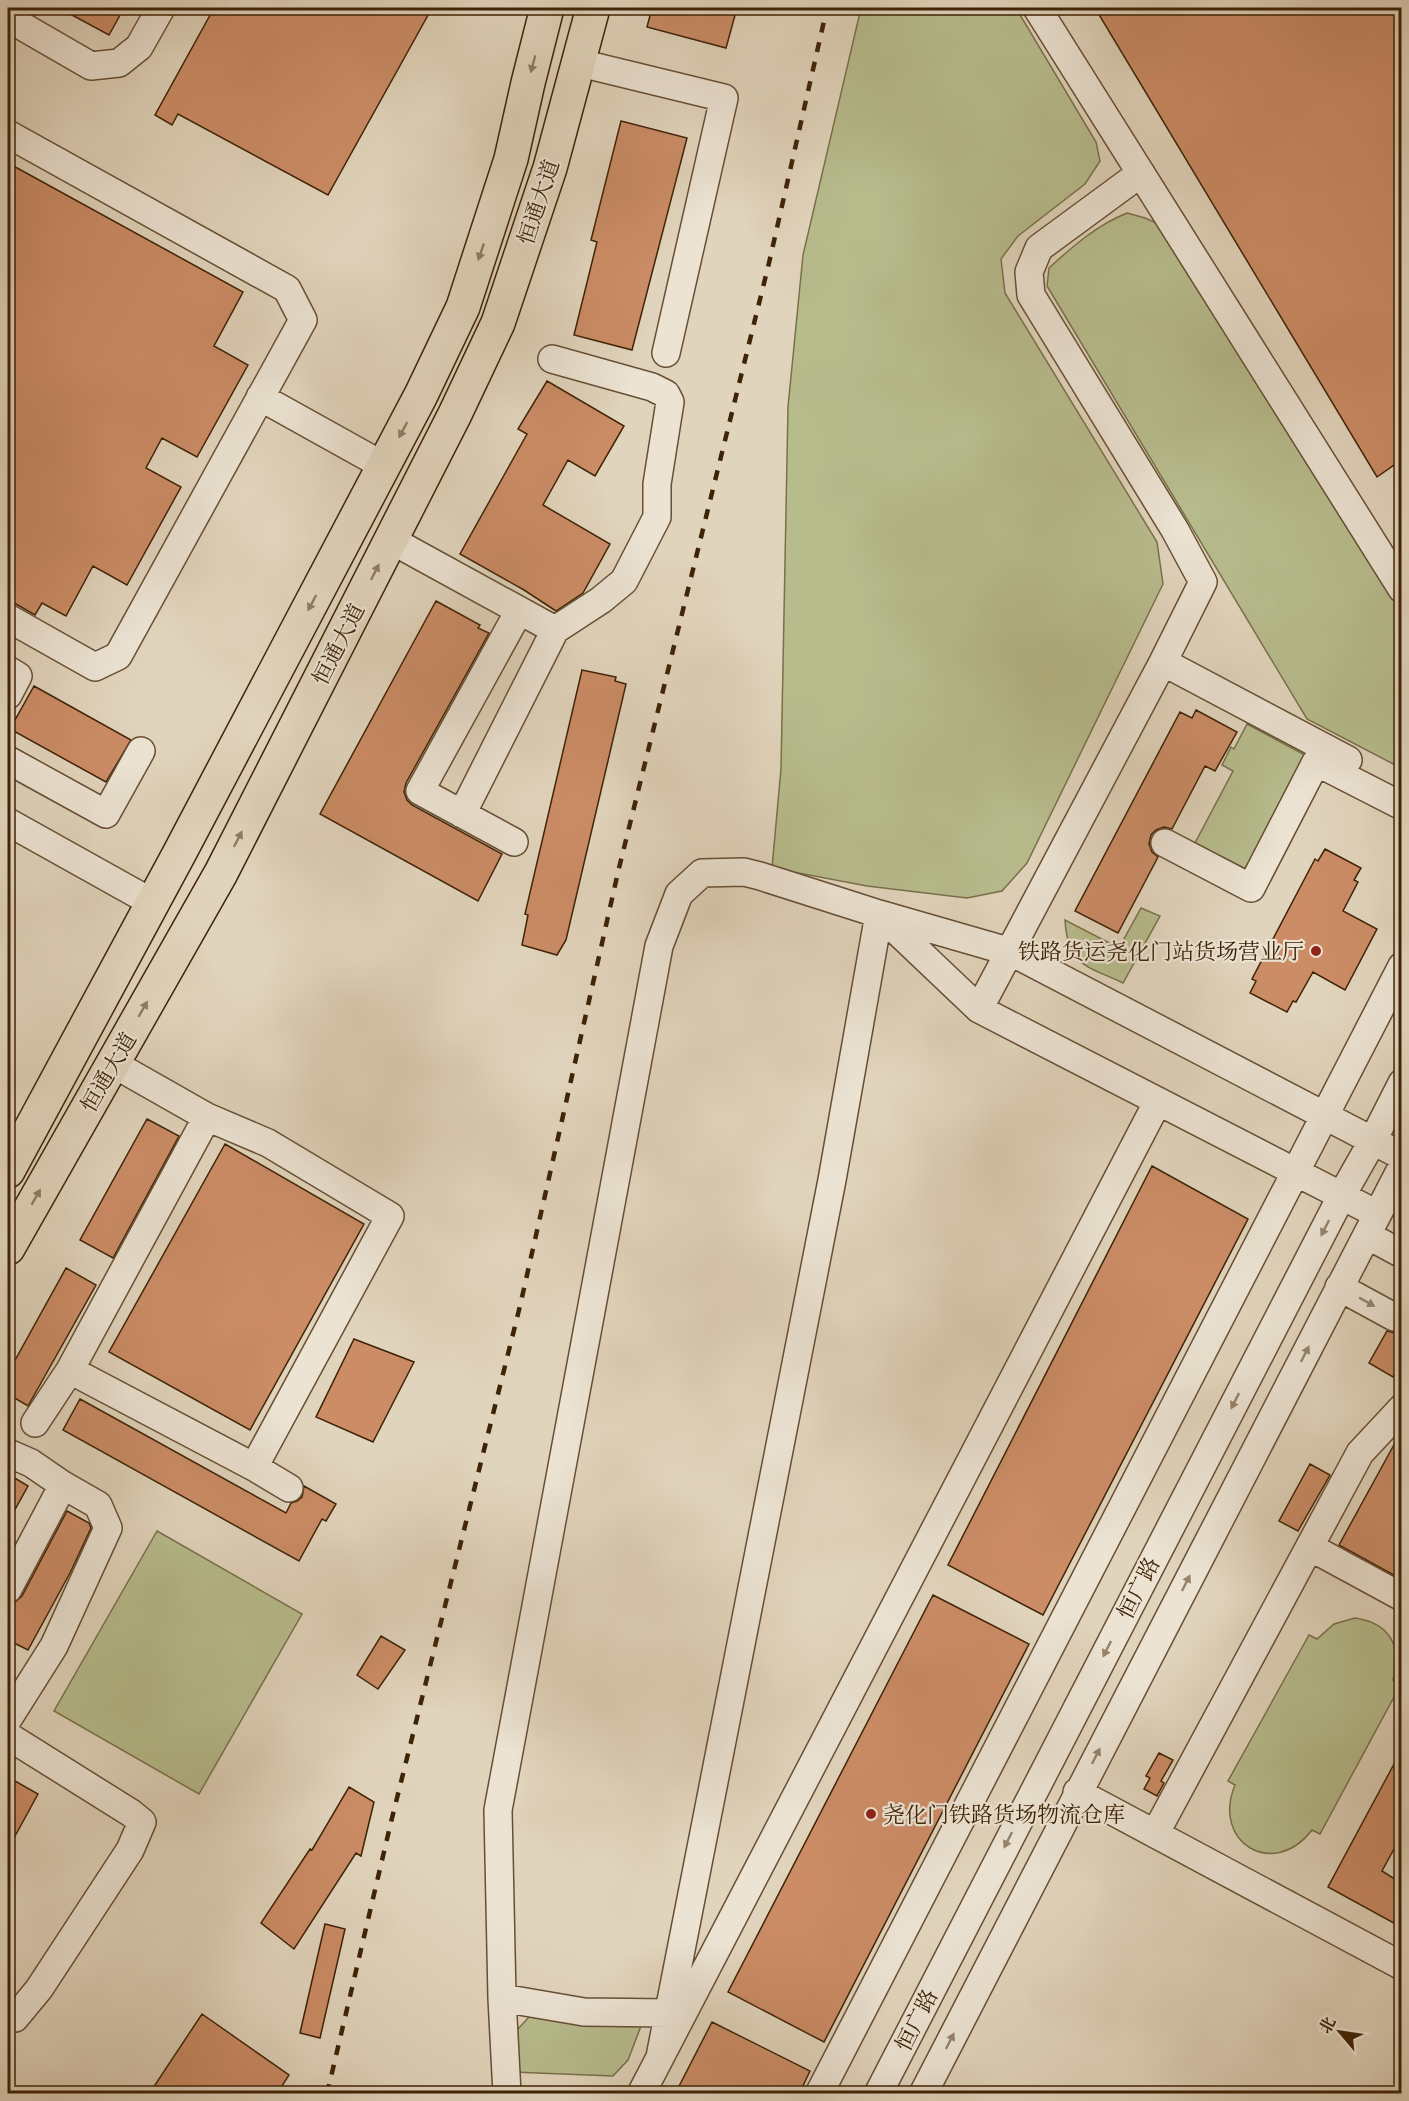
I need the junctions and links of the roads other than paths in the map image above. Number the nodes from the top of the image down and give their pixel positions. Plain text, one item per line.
1 (161, 8) edge
2 (547, 8) edge
3 (593, 8) edge
4 (1037, 8) edge
5 (8, 18) edge
6 (580, 63) junction
7 (8, 134) edge
8 (1141, 173) junction
9 (666, 353) dead end
10 (552, 359) dead end
11 (260, 397) junction
12 (384, 465) junction
13 (391, 540) junction
14 (1401, 589) edge
15 (519, 610) junction
16 (8, 618) edge
17 (555, 630) junction
18 (1163, 662) junction
19 (8, 670) edge
20 (8, 695) edge
21 (141, 751) dead end
22 (8, 760) edge
23 (1401, 789) edge
24 (1401, 806) edge
25 (462, 814) junction
26 (8, 822) edge
27 (514, 842) dead end
28 (1165, 843) dead end
29 (153, 903) junction
30 (879, 914) junction
31 (1011, 952) junction
32 (1401, 966) edge
33 (979, 1009) junction
34 (112, 1063) junction
35 (1401, 1083) edge
36 (1158, 1101) junction
37 (1325, 1116) junction
38 (207, 1117) junction
39 (1372, 1142) junction
40 (1401, 1156) edge
41 (1401, 1167) edge
42 (8, 1171) edge
43 (1295, 1171) junction
44 (1342, 1195) junction
45 (1372, 1224) junction
46 (8, 1248) edge
47 (1401, 1254) edge
48 (1340, 1287) junction
49 (1394, 1317) dead end
50 (70, 1370) junction
51 (1401, 1408) edge
52 (35, 1423) dead end
53 (8, 1454) edge
54 (254, 1467) junction
55 (63, 1485) junction
56 (289, 1488) dead end
57 (1310, 1547) junction
58 (8, 1589) edge
59 (1401, 1597) edge
60 (11, 1707) edge
61 (8, 1736) edge
62 (1077, 1792) junction
63 (1155, 1834) junction
64 (1401, 1966) edge
65 (502, 1998) junction
66 (669, 2013) junction
67 (8, 2017) edge
68 (660, 2057) junction
69 (507, 2094) edge
70 (641, 2094) edge
71 (819, 2094) edge
72 (878, 2094) edge
73 (923, 2094) edge

1 - 5 street
2 -> 12 main road, 恒通大道
3 - 6 main road, 恒通大道
4 - 8 street
6 - 9 street
6 - 13 main road, 恒通大道
7 - 11 street
8 - 14 street
8 - 18 street
10 - 17 street
11 - 12 street
11 - 16 street
12 -> 29 main road, 恒通大道
13 - 15 street
34 -> 13 main road, 恒通大道
15 - 17 street
15 - 25 street
17 - 25 street
18 - 23 street
18 - 31 street
19 - 20 street
21 - 22 street
24 - 28 street
25 - 27 street
26 - 29 street
29 - 42 main road, 恒通大道
30 - 31 street
30 - 33 street
30 - 65 street
30 - 66 street
31 - 33 street
31 - 37 street
32 - 37 street
33 - 36 street
34 - 38 street
46 -> 34 main road, 恒通大道
35 - 39 street, 恒广路
36 - 43 street
36 - 68 street
37 - 39 street
37 - 43 street
38 - 50 street
38 - 54 street
39 - 40 street
39 - 44 street, 恒广路
41 - 45 street, 恒广路
43 - 44 street
43 - 71 street
44 - 45 street
44 -> 72 street, 恒广路
45 - 47 street
45 - 48 street, 恒广路
48 -> 49 street
62 -> 48 street, 恒广路
50 - 52 street
50 - 54 street
51 - 57 street
53 - 55 street
54 - 56 street
55 - 58 street
55 - 60 street
57 - 59 street
57 - 63 street
61 - 67 street
62 - 63 street
73 -> 62 street, 恒广路
63 - 64 street
65 - 66 street
65 - 69 street
66 - 68 street
68 - 70 street

